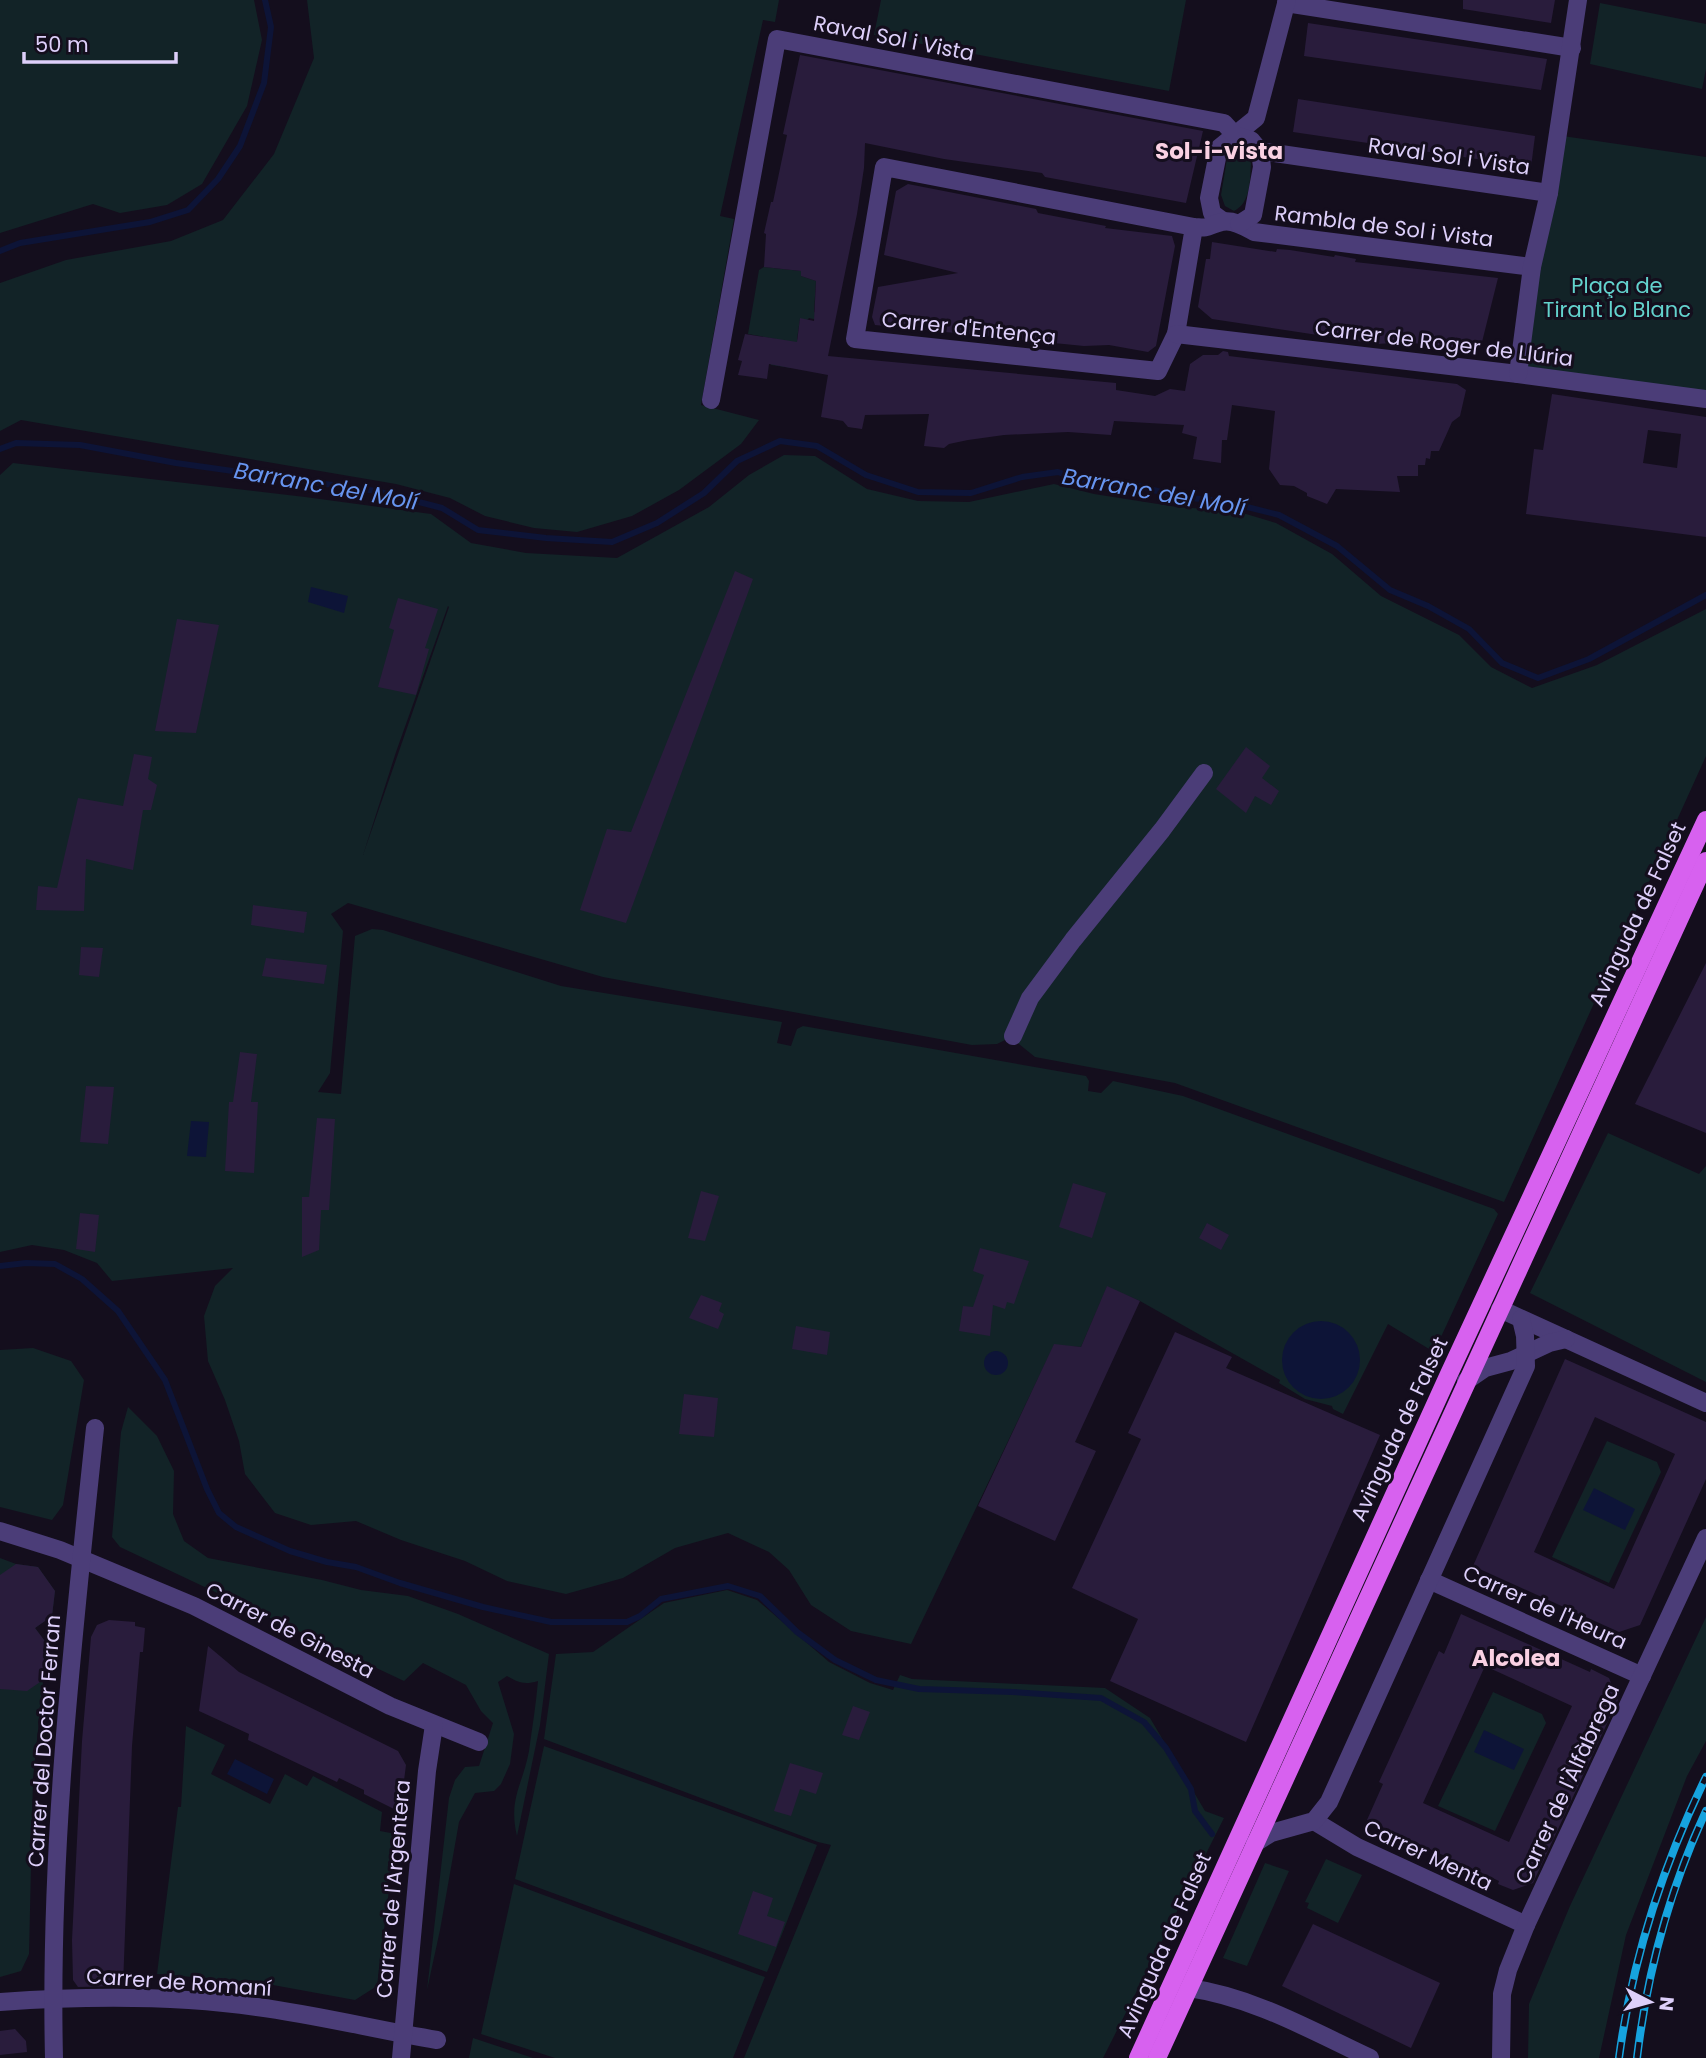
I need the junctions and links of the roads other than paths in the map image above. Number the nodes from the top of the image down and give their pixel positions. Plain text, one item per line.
1 (1578, 0) edge
2 (1286, 2) edge
3 (1572, 48) junction
4 (1235, 135) junction
5 (1260, 151) junction
6 (1549, 193) junction
7 (1231, 223) junction
8 (1194, 227) junction
9 (1532, 267) junction
10 (1176, 334) junction
11 (1518, 374) junction
12 (1706, 399) edge
13 (711, 400) dead end
14 (1204, 773) dead end
15 (1706, 820) edge
16 (1706, 861) edge
17 (1013, 1036) dead end
18 (1500, 1308) junction
19 (1521, 1319) junction
20 (1566, 1339) junction
21 (1525, 1354) junction
22 (1466, 1381) junction
23 (1706, 1403) edge
24 (95, 1428) dead end
25 (0, 1531) edge
26 (1706, 1538) edge
27 (81, 1559) junction
28 (1429, 1580) junction
29 (1643, 1676) junction
30 (434, 1725) junction
31 (479, 1742) dead end
32 (1314, 1821) junction
33 (1255, 1843) junction
34 (1526, 1925) junction
35 (1189, 1987) junction
36 (53, 1998) junction
37 (0, 2002) edge
38 (403, 2034) junction
39 (437, 2040) dead end
40 (54, 2058) edge
41 (401, 2058) edge
42 (1138, 2058) edge
43 (1157, 2058) edge
44 (1370, 2058) edge
45 (1502, 2058) edge

1 - 3 street
2 - 3 street
2 - 4 street
3 - 6 street
4 - 5 street
4 - 7 street
4 - 13 street, Raval Sol i Vista
5 - 6 street, Raval Sol i Vista
5 - 7 street
6 - 9 street
7 - 8 street, Rambla de Sol i Vista
7 - 9 street, Rambla de Sol i Vista
8 - 10 street
8 - 10 street, Carrer d'Entença
9 - 11 street
10 - 11 street, Carrer de Roger de Llúria
11 - 12 street, Carrer de Roger de Llúria
14 - 17 street
15 - 42 main road, Avinguda de Falset
16 - 18 main road, Avinguda de Falset
18 - 19 street
18 - 22 main road, Avinguda de Falset
19 - 20 street
19 - 21 street
20 - 21 street
20 - 23 street
21 - 22 street
21 - 28 street
22 - 33 main road, Avinguda de Falset
24 - 27 street, Carrer del Doctor Ferran
25 - 27 street, Carrer de Ginesta
26 - 29 street, Carrer de l'Àlfàbrega
27 - 30 street, Carrer de Ginesta
27 - 36 street, Carrer del Doctor Ferran
28 - 29 street, Carrer de l'Heura
28 - 32 street
29 - 34 street, Carrer de l'Àlfàbrega
30 - 31 street, Carrer de Ginesta
30 - 38 street, Carrer de l'Argentera
32 - 33 street
32 - 34 street, Carrer Menta
33 - 35 main road, Avinguda de Falset
34 - 45 street, Carrer de l'Àlfàbrega
35 - 43 main road, Avinguda de Falset
35 - 44 street
36 - 37 street, Carrer de Romaní
36 - 38 street, Carrer de Romaní
36 - 40 street, Carrer del Doctor Ferran
38 - 39 street, Carrer de Romaní
38 - 41 street, Carrer de l'Argentera

